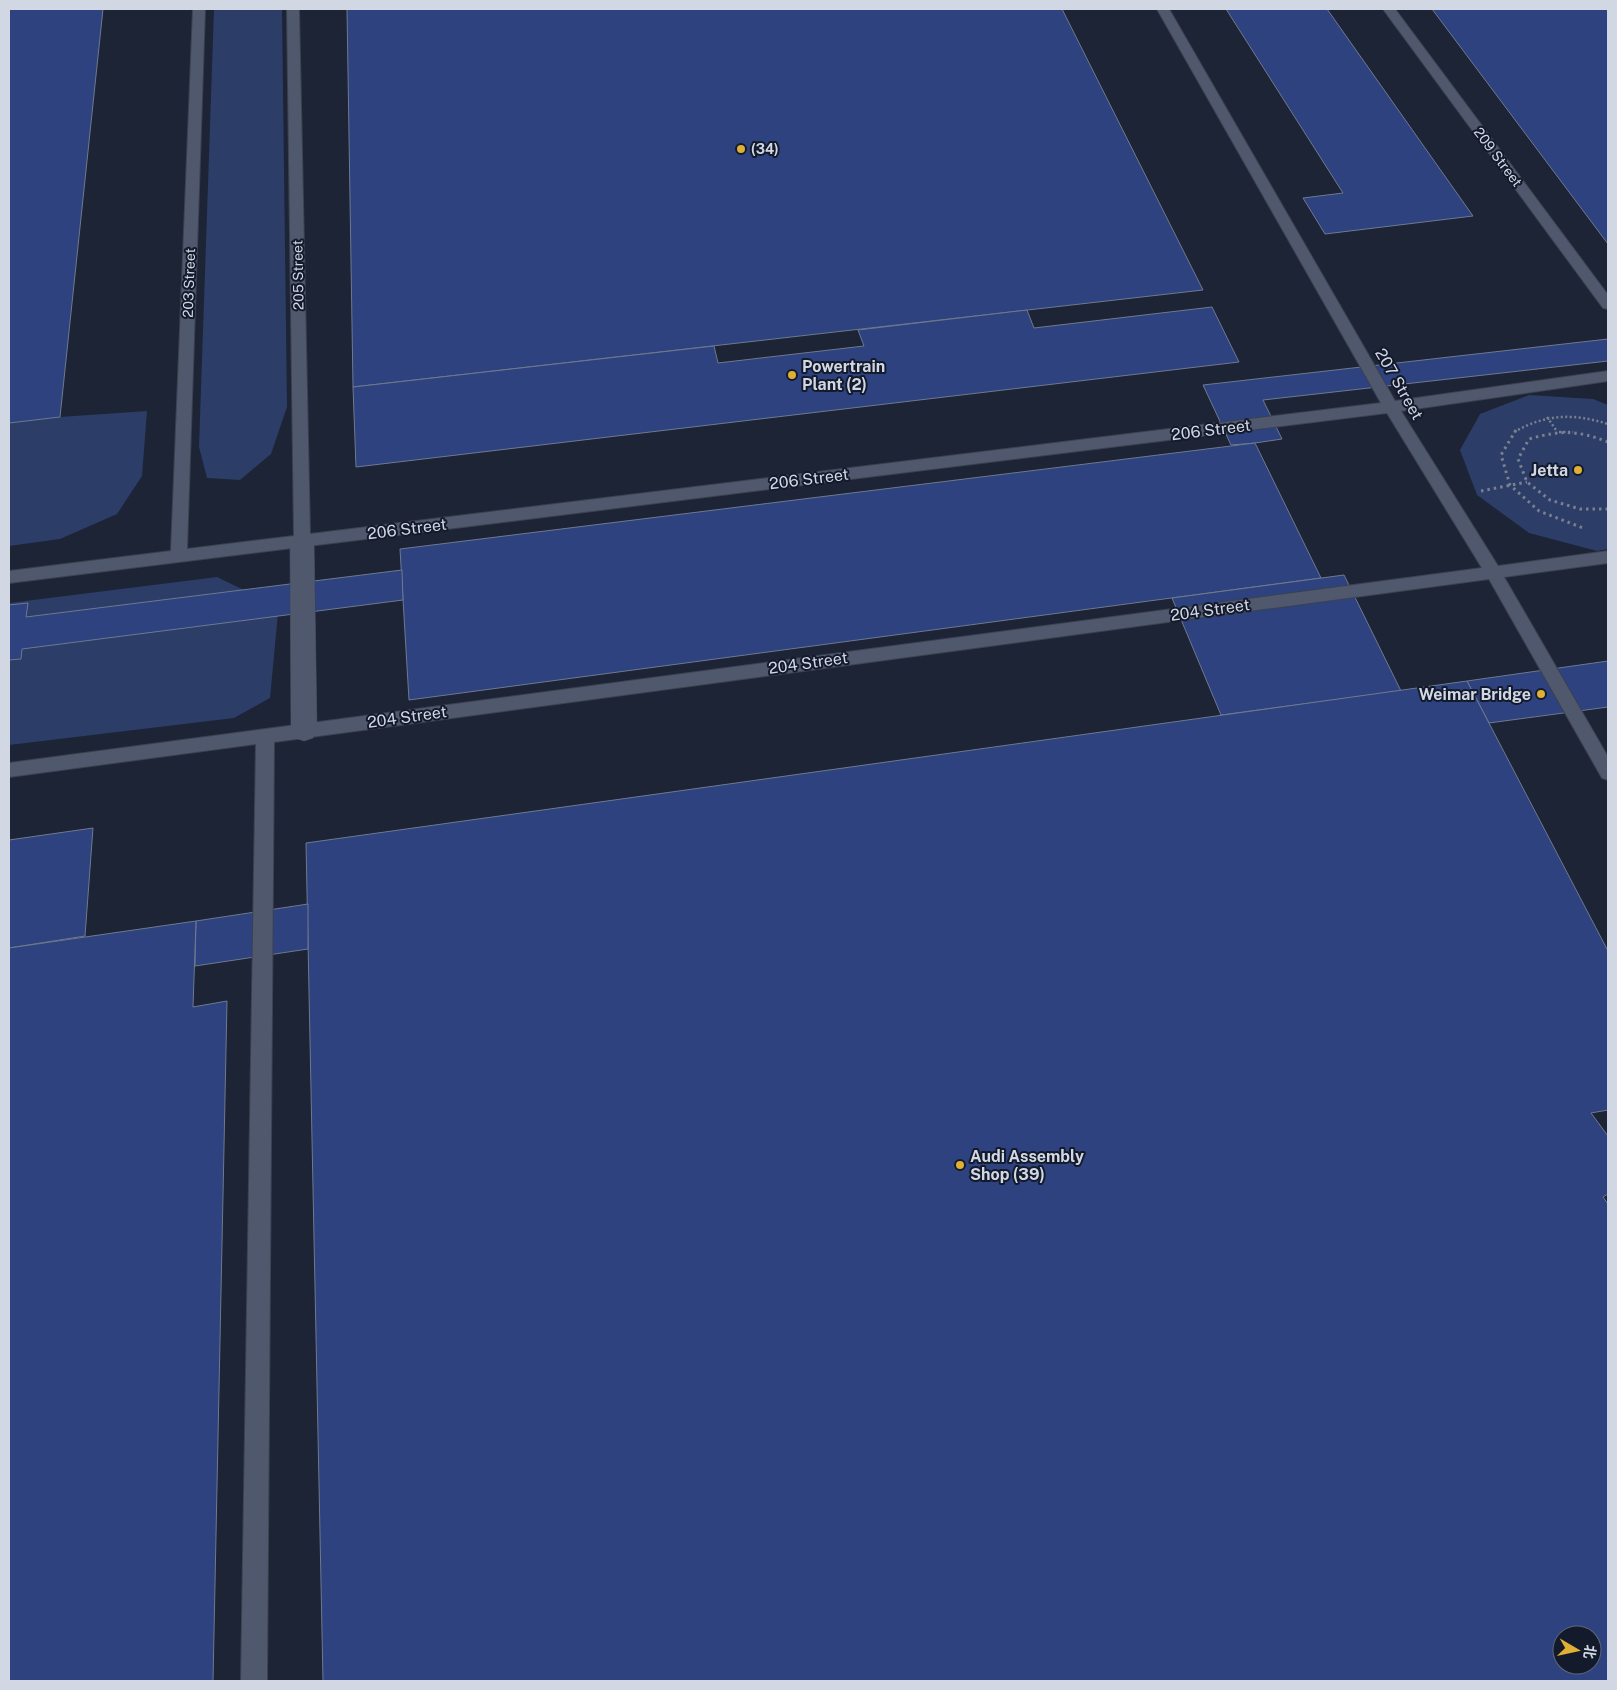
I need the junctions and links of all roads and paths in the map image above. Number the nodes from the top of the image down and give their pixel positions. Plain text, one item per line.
1 (199, 9) edge
2 (293, 9) edge
3 (1163, 9) edge
4 (1388, 9) edge
5 (1608, 305) edge
6 (1608, 376) edge
7 (1391, 407) junction
8 (1608, 424) edge
9 (1608, 442) edge
10 (1527, 482) junction
11 (1510, 485) junction
12 (1448, 498) junction
13 (1608, 509) edge
14 (1590, 528) dead end
15 (302, 542) junction
16 (179, 557) junction
17 (1608, 557) edge
18 (1493, 572) junction
19 (9, 577) edge
20 (304, 731) junction
21 (265, 736) junction
22 (9, 770) edge
23 (1608, 774) edge
24 (254, 1681) edge

1 - 16 lane, 203 Street
2 - 15 lane, 205 Street
3 - 7 lane, 207 Street
4 - 5 lane, 209 Street
6 - 7 lane, 206 Street
7 - 12 lane, 207 Street
7 - 15 lane, 206 Street
8 - 11 path
9 - 10 path
10 - 11 path
10 - 13 path
11 - 12 path
11 - 14 path
12 - 18 lane, 207 Street
15 - 16 lane, 206 Street
15 - 20 street
16 - 19 lane, 206 Street
17 - 18 lane, 204 Street
18 - 20 lane, 204 Street
18 - 23 lane, 207 Street
20 - 21 lane, 204 Street
21 - 22 lane, 204 Street
21 - 24 lane

